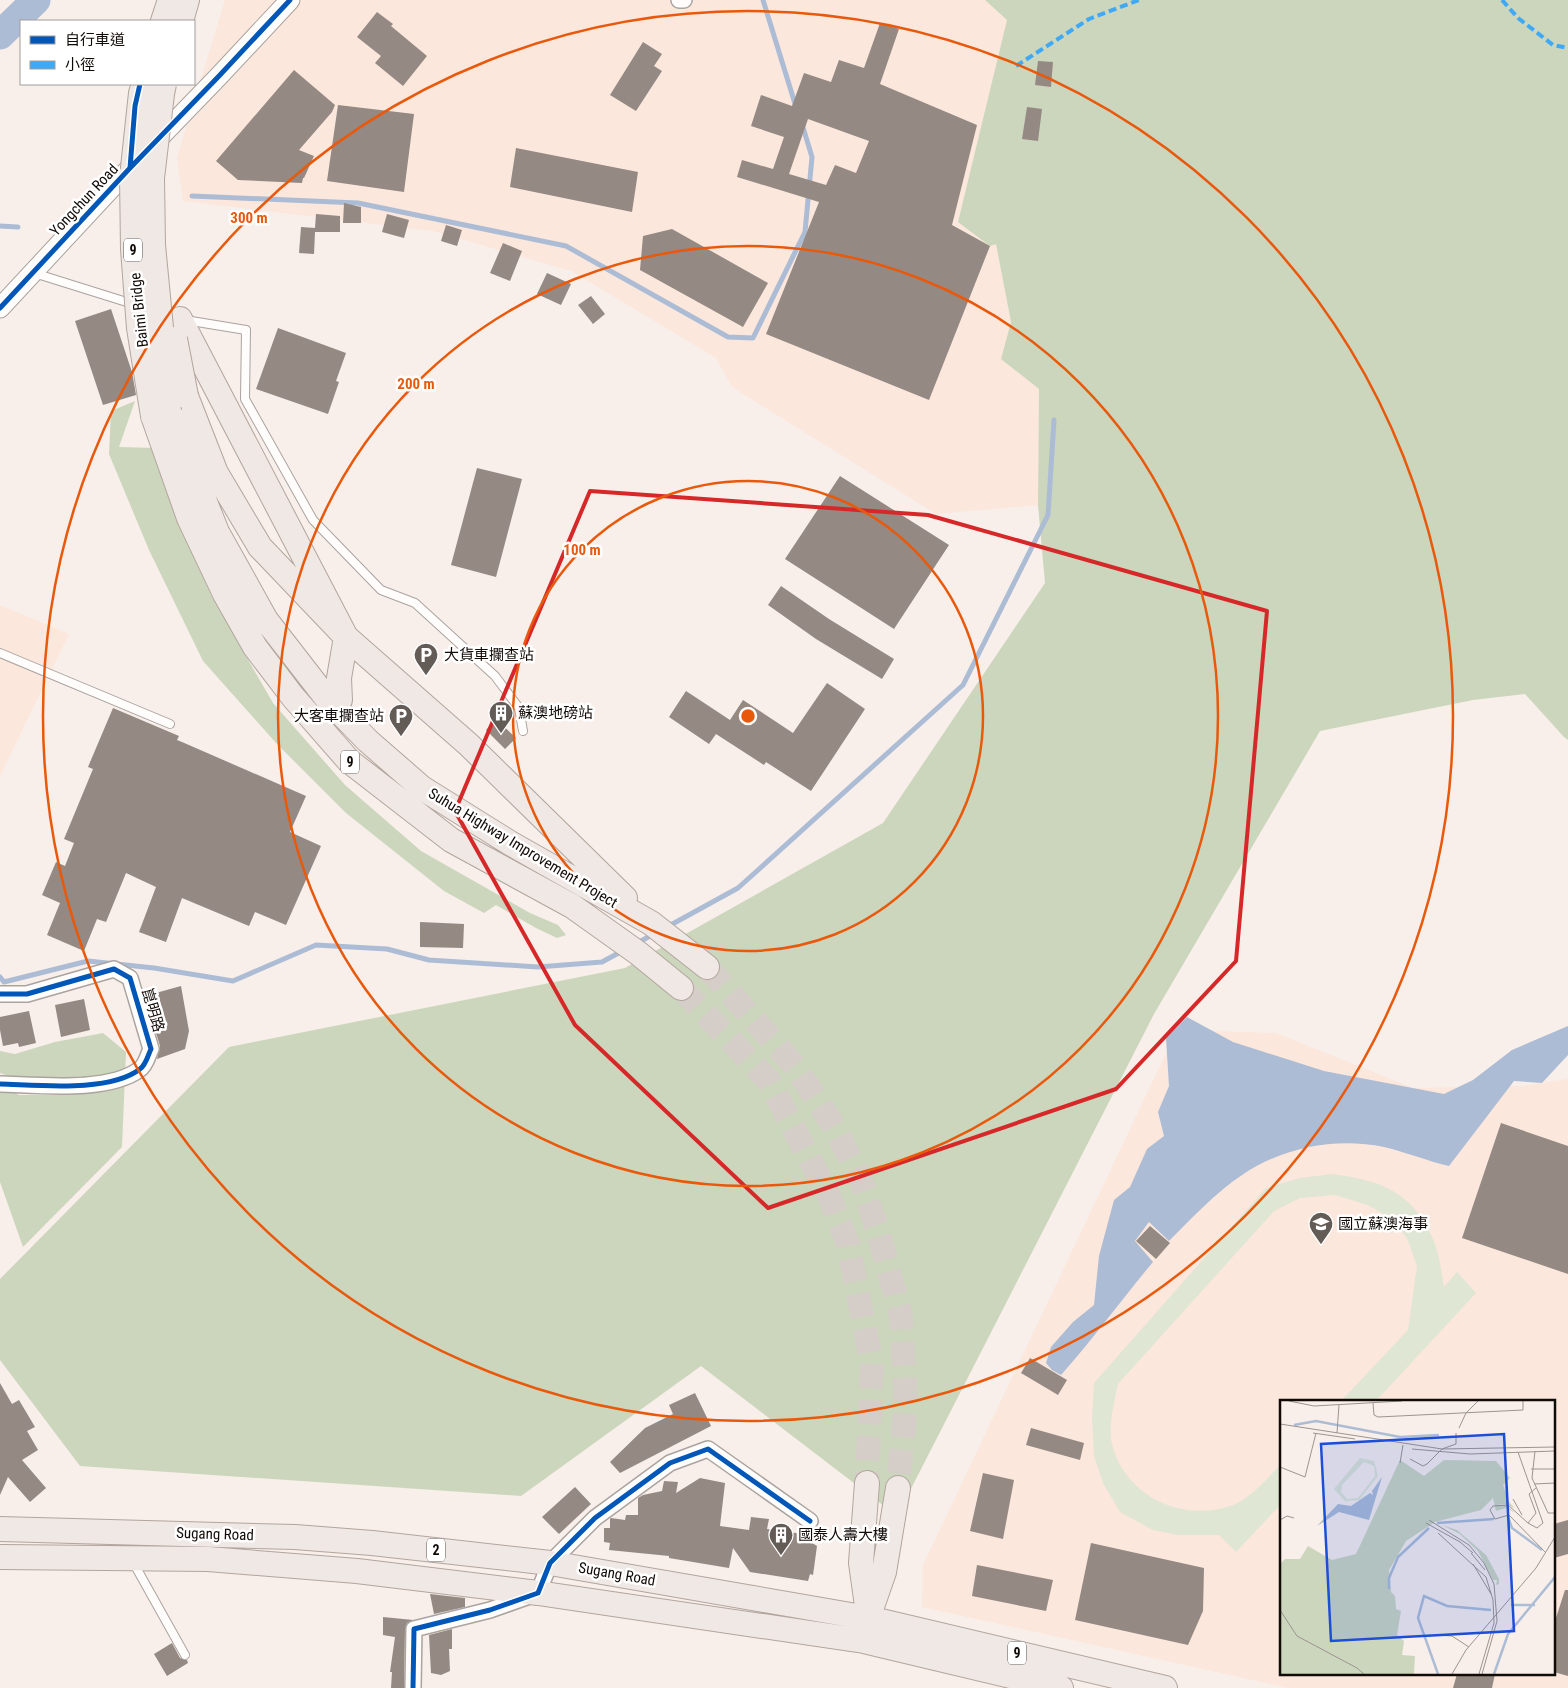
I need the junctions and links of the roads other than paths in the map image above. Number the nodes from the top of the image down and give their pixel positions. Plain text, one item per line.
1 (170, 0) edge
2 (187, 0) edge
3 (196, 0) edge
4 (290, 0) edge
5 (679, 0) edge
6 (684, 0) edge
7 (163, 20) edge
8 (181, 20) edge
9 (190, 20) edge
10 (144, 85) edge
11 (166, 85) edge
12 (173, 85) edge
13 (167, 132) junction
14 (34, 272) junction
15 (0, 308) edge
16 (144, 308) dead end
17 (153, 311) dead end
18 (180, 319) junction
19 (169, 408) junction
20 (216, 532) junction
21 (346, 637) junction
22 (0, 652) edge
23 (340, 700) junction
24 (170, 724) dead end
25 (523, 731) dead end
26 (651, 923) junction
27 (707, 967) tunnel mouth
28 (681, 988) tunnel mouth
29 (0, 994) edge
30 (0, 1084) edge
31 (867, 1483) tunnel mouth
32 (898, 1488) tunnel mouth
33 (810, 1521) dead end
34 (0, 1529) edge
35 (0, 1557) edge
36 (131, 1558) junction
37 (550, 1562) junction
38 (538, 1593) junction
39 (868, 1618) junction
40 (864, 1640) junction
41 (185, 1655) dead end
42 (414, 1688) edge
43 (1061, 1688) edge
44 (1166, 1688) edge

1 - 7 main road
2 - 8 main road
3 - 9 street
4 - 13 street, Yongchun Road
5 - 6 street
10 - 19 main road, Baimi Bridge / 9, bridge
11 - 19 main road, Baimi Bridge / 9, bridge
12 - 13 street
13 - 14 street, Yongchun Road
14 - 15 street, Yongchun Road
14 - 16 lane
17 - 18 lane
18 - 21 main road
18 - 25 lane
19 - 20 main road, Suhua Highway Improvement Project / 9
19 - 21 main road
19 - 28 main road, Suhua Highway Improvement Project / 9
20 - 23 main road
20 - 26 main road, Suhua Highway Improvement Project / 9
21 - 23 main road
21 - 26 main road
22 - 24 lane
23 - 26 main road
26 - 27 main road, Suhua Highway Improvement Project / 9
29 - 30 street, 崑明路
31 - 39 main road
32 - 39 main road
33 - 37 street
34 - 37 main road, Sugang Road / 2
35 - 36 main road, Sugang Road / 2
36 - 38 main road, Sugang Road / 2
36 - 41 lane
37 - 38 street
37 - 39 main road, Sugang Road / 2
38 - 40 main road, Sugang Road / 2
38 - 42 street
39 - 40 main road
39 - 44 main road, Sugang Road / 9
40 - 43 main road, Sugang Road / 9

